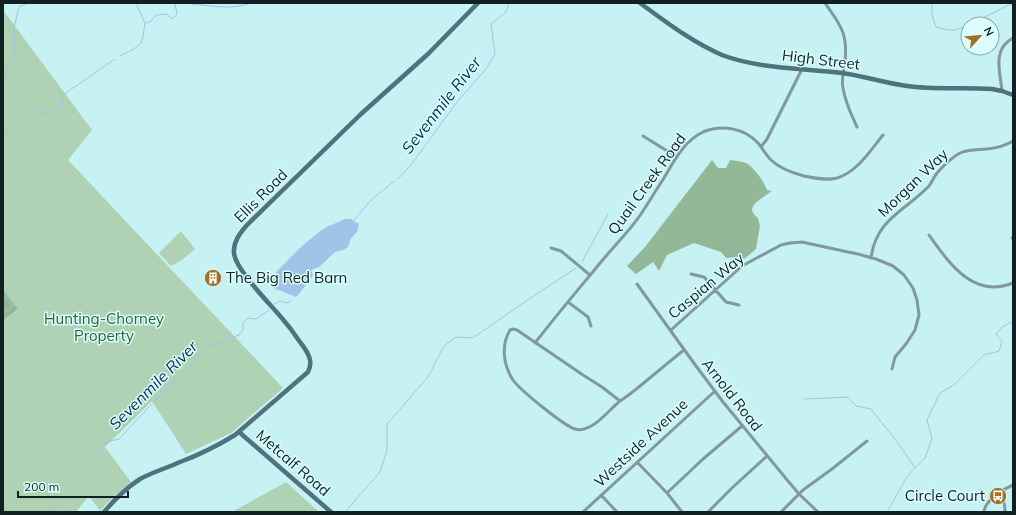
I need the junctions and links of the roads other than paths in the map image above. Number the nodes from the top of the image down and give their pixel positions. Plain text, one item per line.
1 (478, 3) edge
2 (640, 3) edge
3 (831, 3) edge
4 (826, 4) edge
5 (1013, 38) edge
6 (802, 69) junction
7 (843, 73) junction
8 (1002, 90) junction
9 (1013, 95) edge
10 (857, 127) dead end
11 (883, 135) dead end
12 (643, 136) dead end
13 (1013, 141) edge
14 (761, 147) junction
15 (677, 157) junction
16 (929, 235) dead end
17 (551, 248) dead end
18 (871, 258) junction
19 (691, 274) dead end
20 (590, 275) junction
21 (1013, 283) edge
22 (637, 284) dead end
23 (716, 290) junction
24 (568, 302) junction
25 (739, 305) dead end
26 (591, 326) dead end
27 (671, 330) junction
28 (535, 343) junction
29 (684, 350) junction
30 (892, 369) dead end
31 (715, 391) junction
32 (620, 401) junction
33 (742, 426) junction
34 (239, 432) junction
35 (867, 441) dead end
36 (767, 456) junction
37 (637, 462) junction
38 (1013, 485) edge
39 (1000, 493) junction
40 (667, 494) junction
41 (799, 494) junction
42 (601, 495) junction
43 (104, 512) edge
44 (331, 512) edge
45 (583, 512) edge
46 (617, 512) edge
47 (682, 512) edge
48 (708, 512) edge
49 (781, 512) edge
50 (818, 512) edge
51 (984, 512) edge
52 (1005, 512) edge

1 - 34 street, Ellis Road
2 - 6 street, High Street
3 - 4 street
4 - 7 street
5 - 8 street
6 - 7 street, High Street
6 - 14 street
7 - 8 street, High Street
7 - 10 street
8 - 9 street, High Street
11 - 14 street, Quail Creek Road
12 - 15 street
13 - 18 street, Morgan Way
14 - 15 street, Quail Creek Road
15 - 20 street, Quail Creek Road
16 - 21 street
17 - 20 street
18 - 23 street, Caspian Way
18 - 30 street, Caspian Way
19 - 23 street
20 - 24 street, Quail Creek Road
22 - 27 street, Arnold Road
23 - 25 street
23 - 27 street, Caspian Way
24 - 26 street
24 - 28 street, Quail Creek Road
27 - 29 street, Arnold Road
28 - 32 street
28 - 32 street
29 - 31 street, Arnold Road
29 - 32 street
31 - 33 street, Arnold Road
31 - 37 street, Westside Avenue
33 - 36 street, Arnold Road
33 - 40 street
34 - 43 street, Ellis Road
34 - 44 street, Metcalf Road
35 - 41 street
36 - 41 street, Arnold Road
36 - 48 street
37 - 40 street
37 - 42 street, Westside Avenue
38 - 39 street
39 - 51 street
39 - 52 street
40 - 47 street
41 - 49 street
41 - 50 street, Arnold Road
42 - 45 street, Westside Avenue
42 - 46 street

